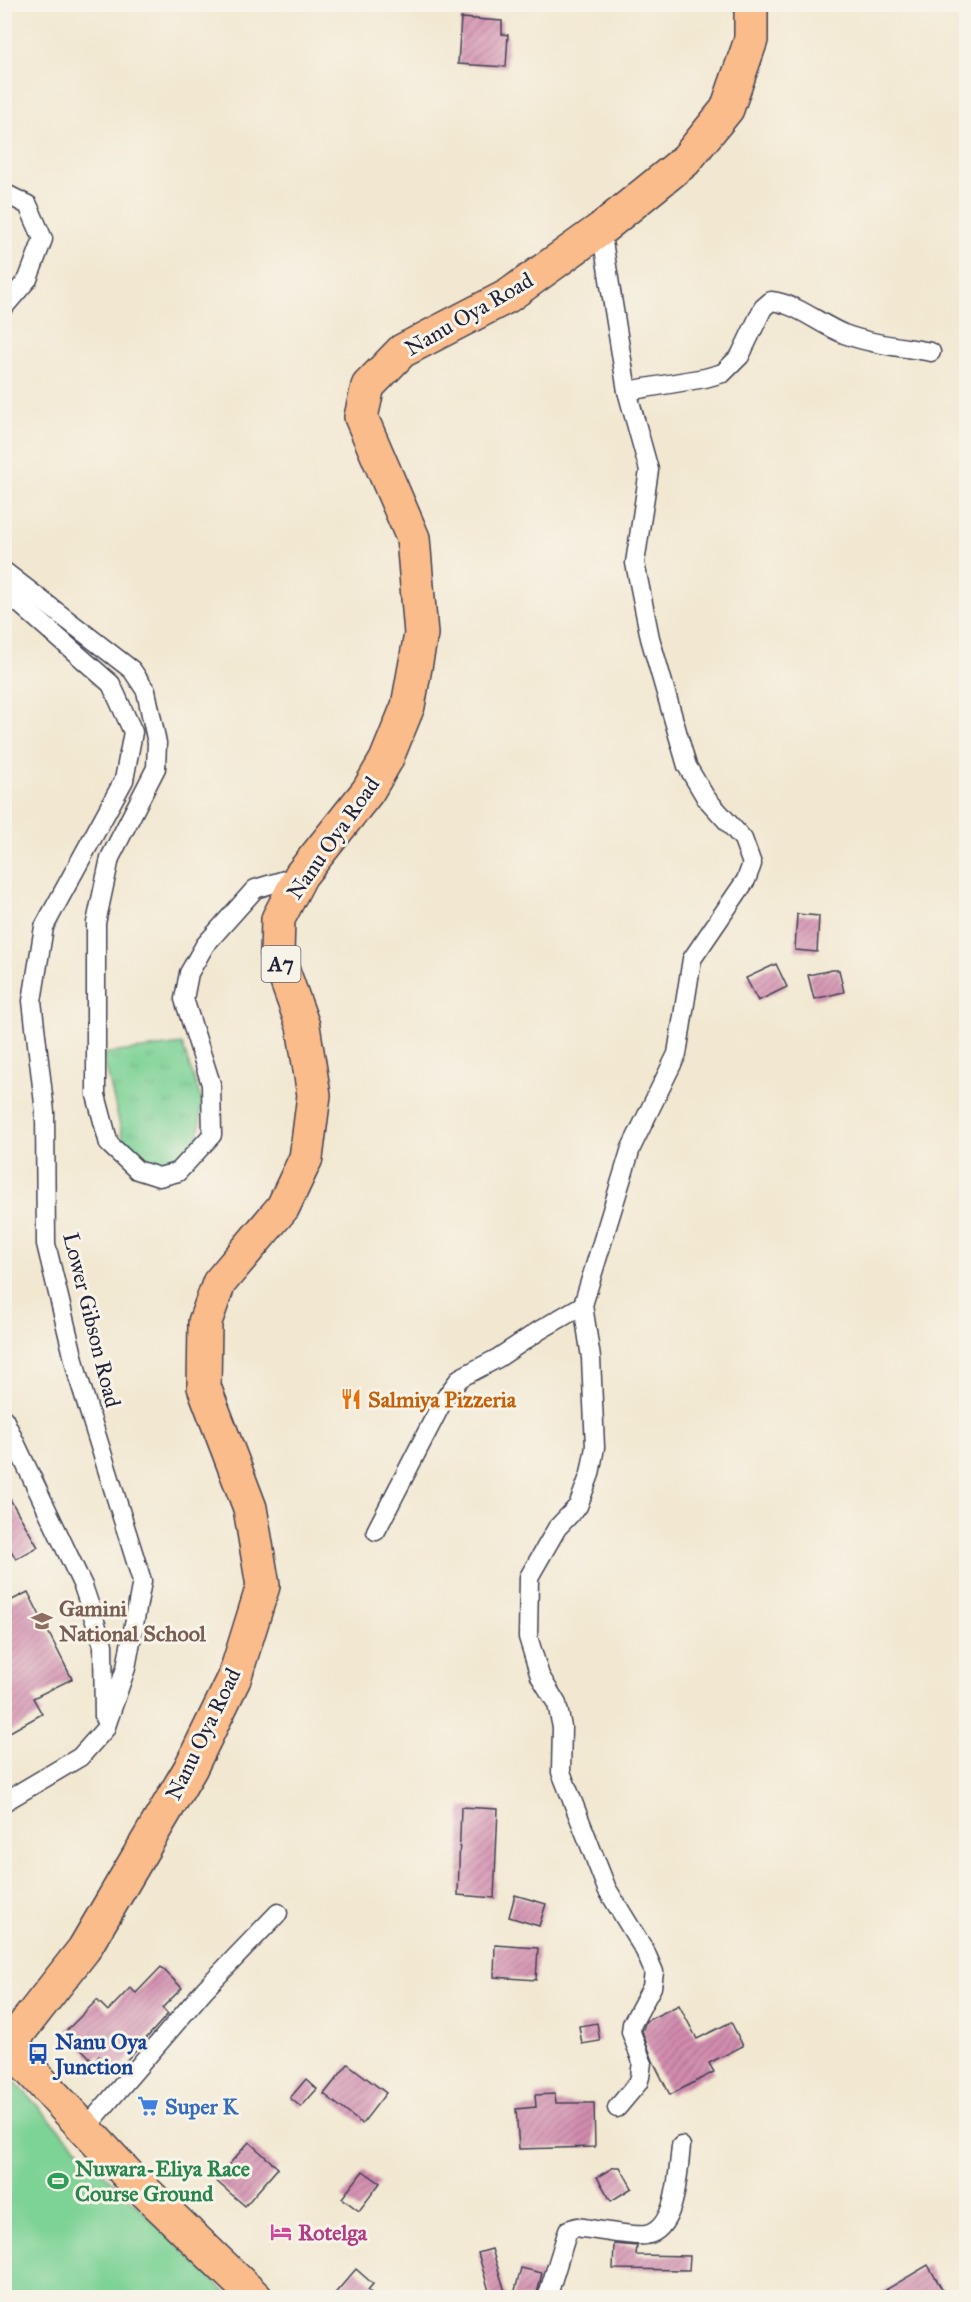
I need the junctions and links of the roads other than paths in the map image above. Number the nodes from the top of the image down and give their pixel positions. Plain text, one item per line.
1 (751, 4) edge
2 (4, 193) edge
3 (601, 229) junction
4 (4, 307) edge
5 (932, 352) dead end
6 (627, 391) junction
7 (4, 571) edge
8 (4, 590) edge
9 (301, 875) junction
10 (583, 1305) junction
11 (4, 1419) edge
12 (376, 1531) dead end
13 (105, 1729) junction
14 (4, 1802) edge
15 (278, 1913) dead end
16 (6, 2044) edge
17 (617, 2108) dead end
18 (85, 2129) junction
19 (681, 2146) dead end
20 (256, 2298) edge
21 (547, 2298) edge

1 - 3 highway, Nanu Oya Road / A7
2 - 4 street
3 - 6 street
3 - 9 highway, Nanu Oya Road / A7
5 - 6 street
6 - 10 street
7 - 9 street
8 - 13 street, Lower Gibson Road
9 - 16 highway, Nanu Oya Road / A7
10 - 12 street
10 - 17 street
11 - 13 street
13 - 14 street
15 - 18 street
16 - 18 highway
18 - 20 highway
19 - 21 street

